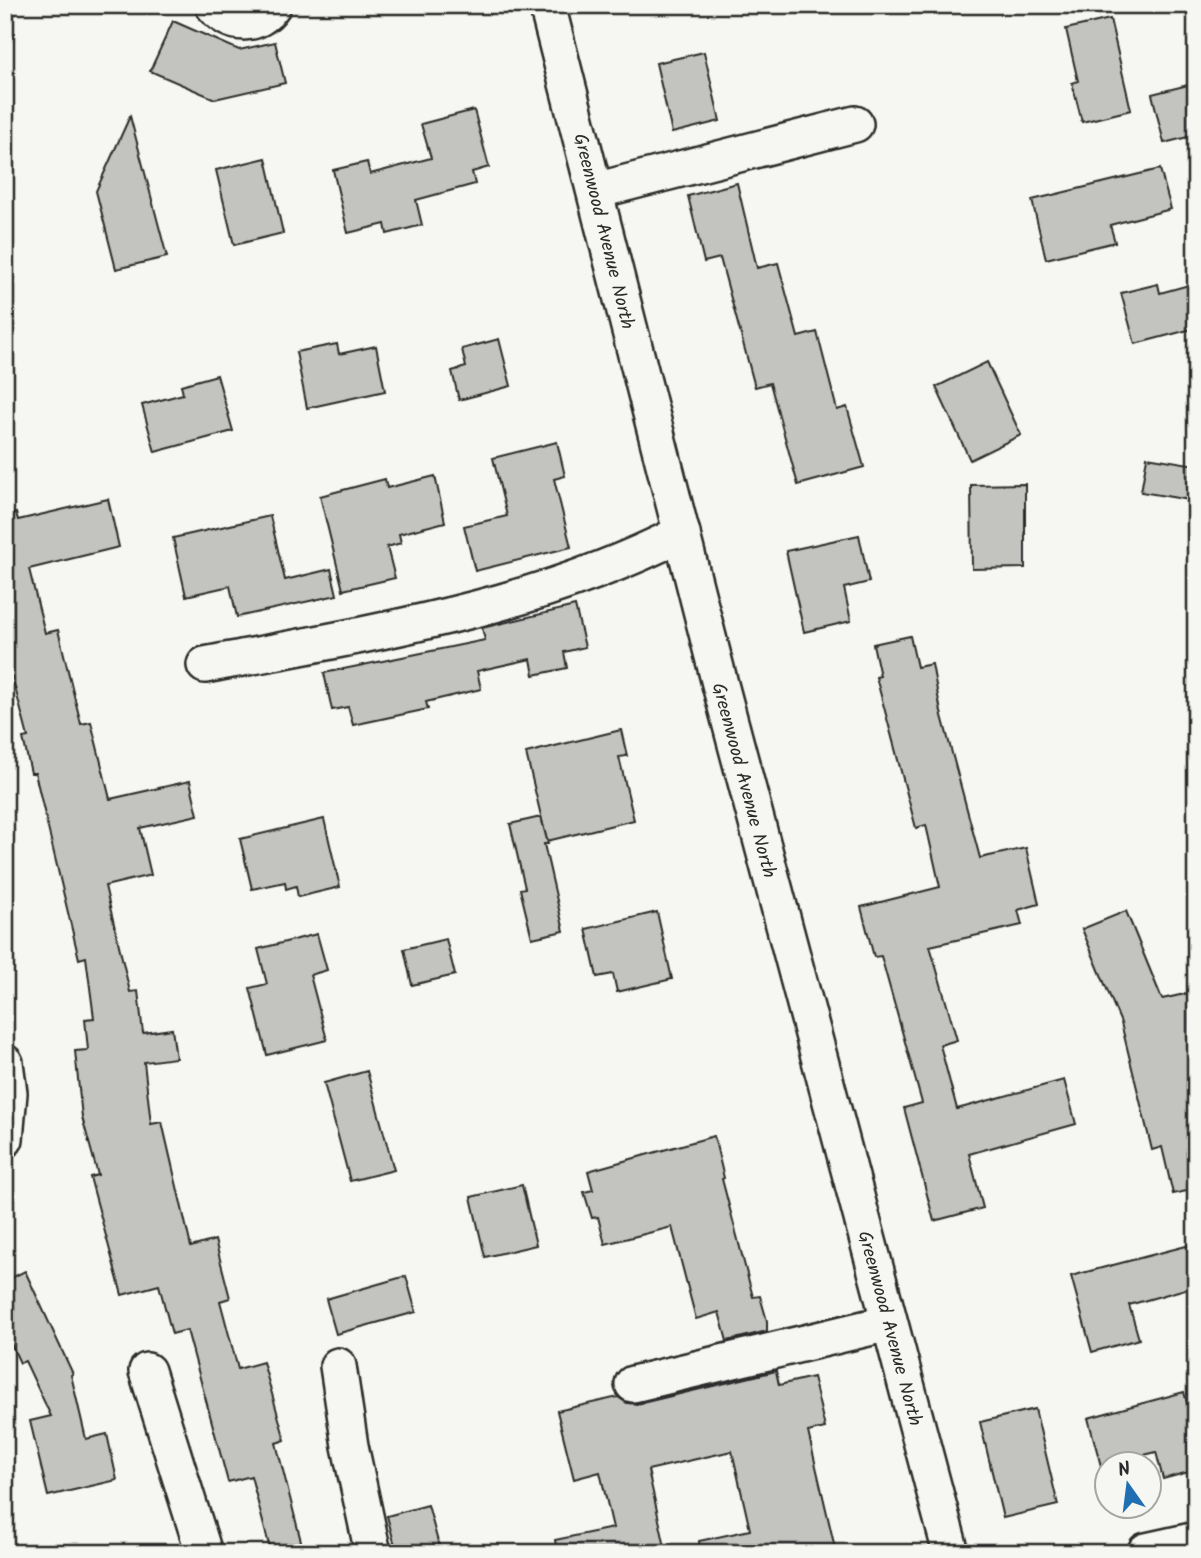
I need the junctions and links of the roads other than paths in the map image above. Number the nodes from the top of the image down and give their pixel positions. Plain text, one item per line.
1 (214, 5) edge
2 (273, 5) edge
3 (547, 5) edge
4 (855, 124) dead end
5 (595, 191) junction
6 (682, 533) junction
7 (205, 665) dead end
8 (5, 1063) edge
9 (5, 1139) edge
10 (889, 1323) junction
11 (338, 1366) dead end
12 (147, 1371) dead end
13 (633, 1384) dead end
14 (1196, 1540) edge
15 (1146, 1551) edge
16 (204, 1553) edge
17 (373, 1553) edge
18 (951, 1553) edge

1 - 2 street
3 - 5 street, Greenwood Avenue North
4 - 5 street
5 - 6 street, Greenwood Avenue North
6 - 7 street
6 - 10 street, Greenwood Avenue North
8 - 9 street
10 - 13 street
10 - 18 street, Greenwood Avenue North
11 - 17 street
12 - 16 street
14 - 15 street

